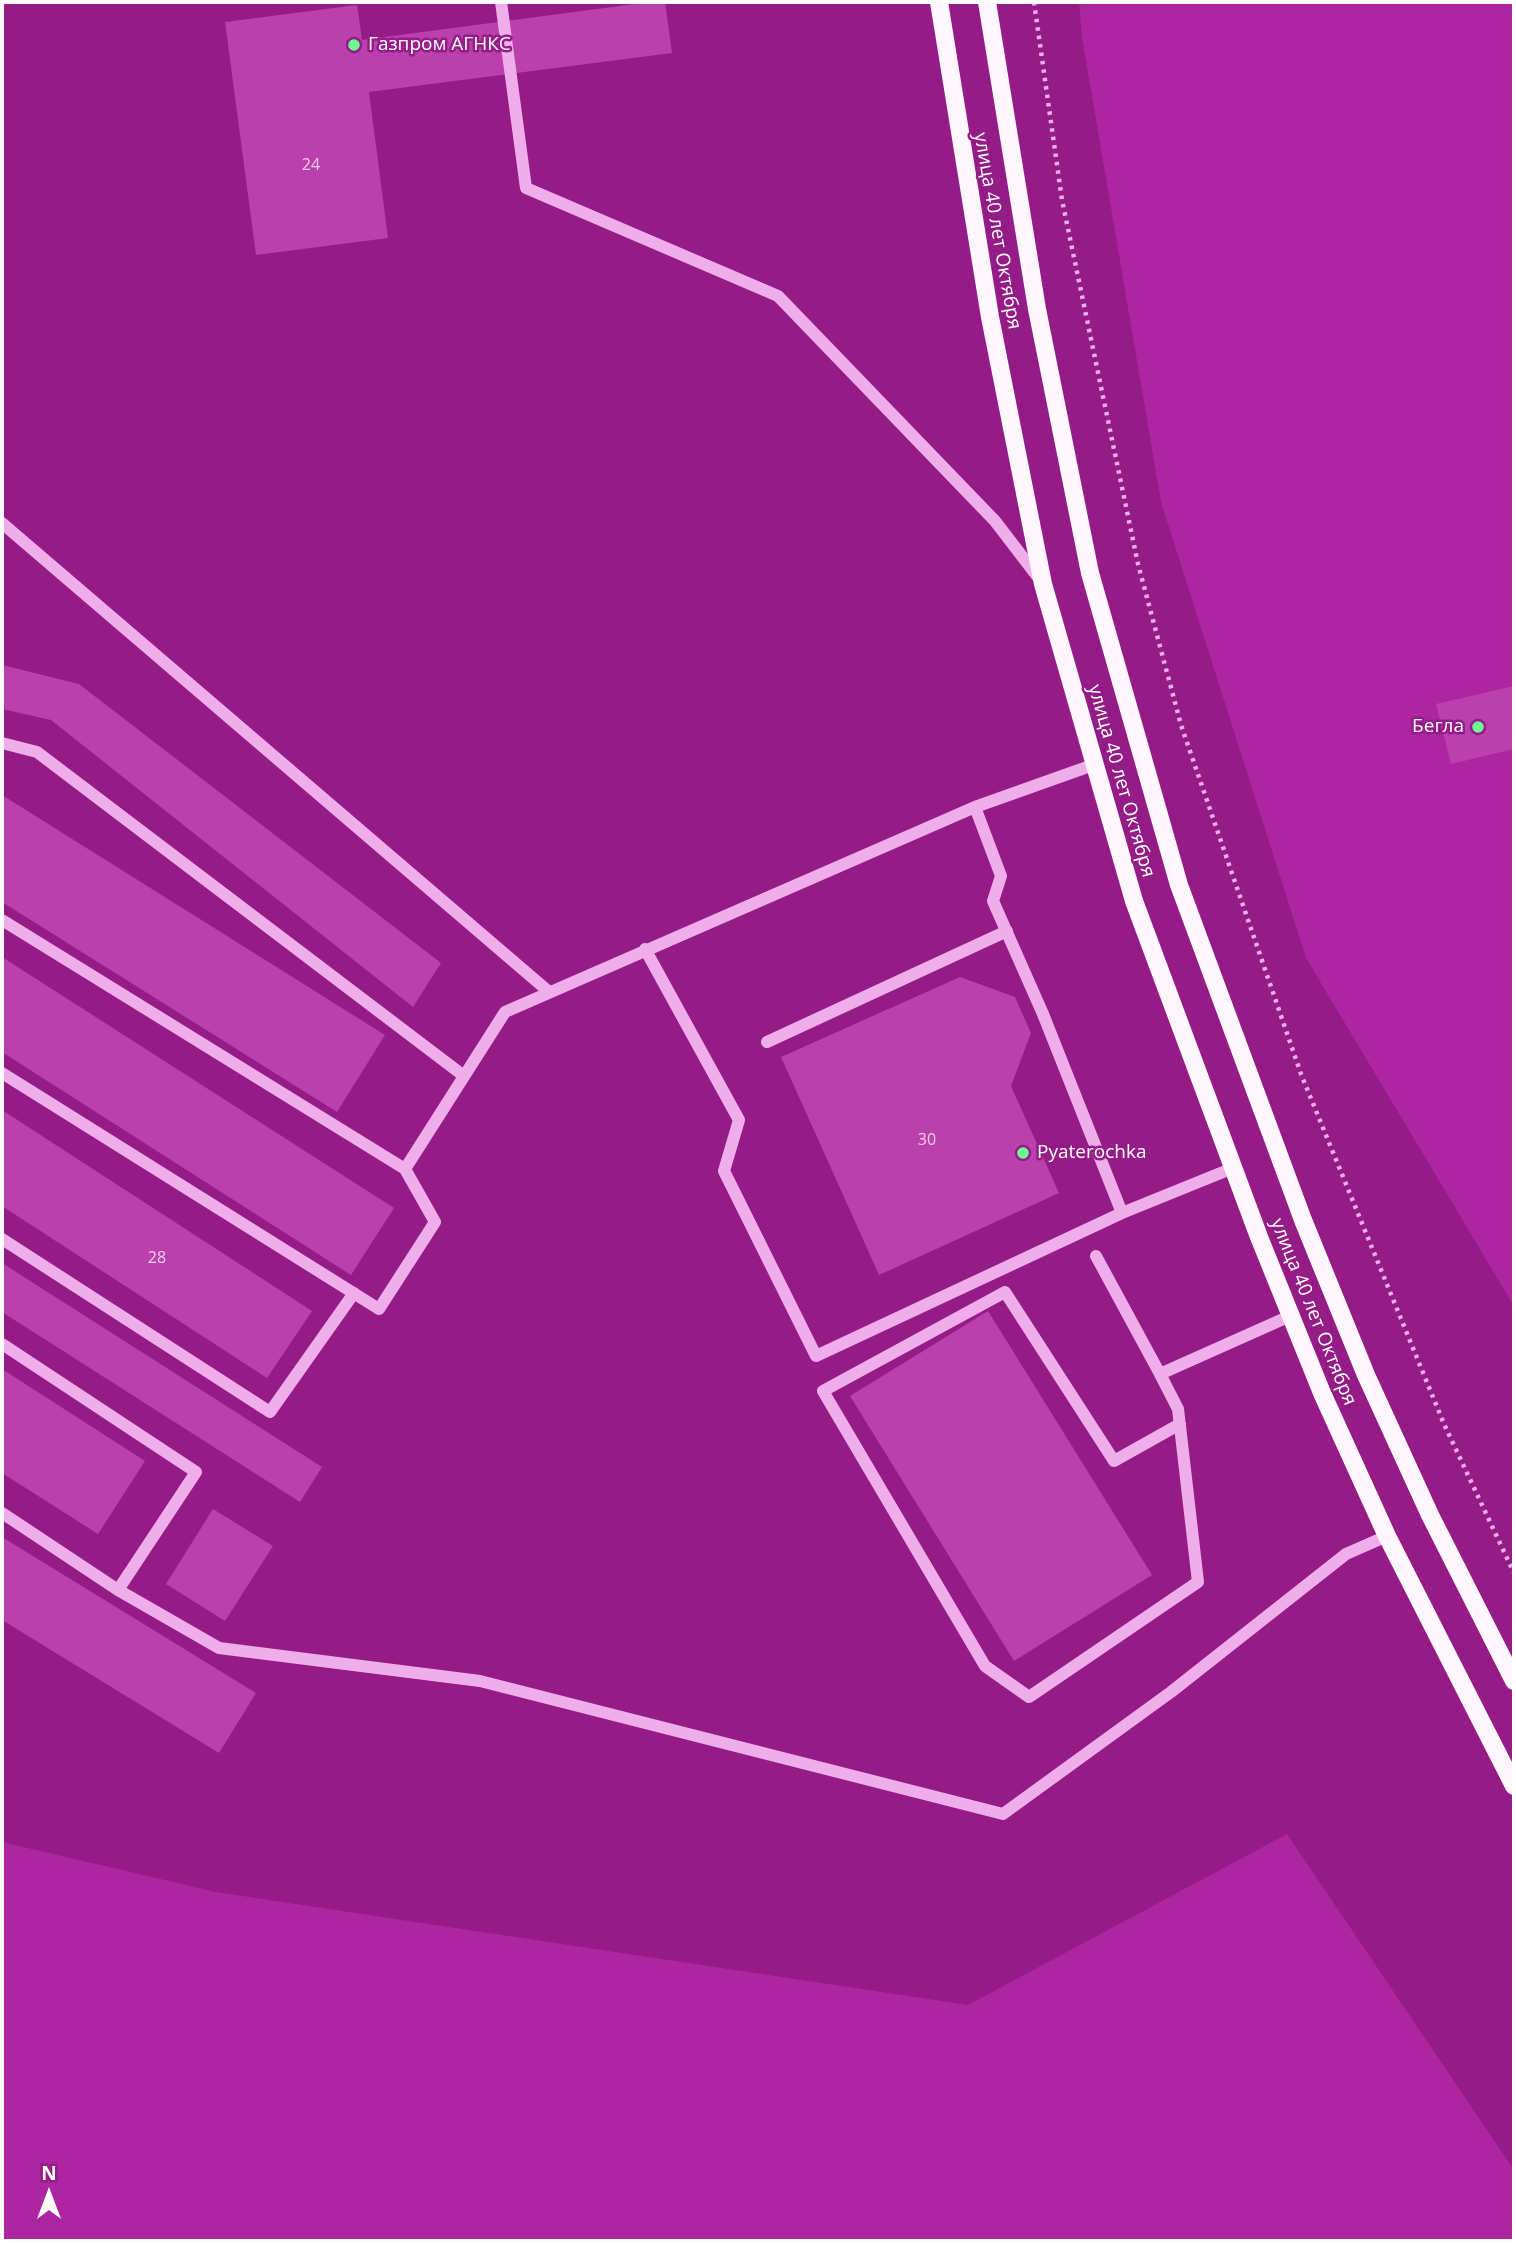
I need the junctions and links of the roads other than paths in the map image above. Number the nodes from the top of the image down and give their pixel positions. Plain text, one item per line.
1 (501, 2) edge
2 (939, 2) edge
3 (987, 2) edge
4 (2, 523) edge
5 (1043, 584) junction
6 (2, 743) edge
7 (1093, 765) junction
8 (975, 807) junction
9 (2, 920) edge
10 (1007, 931) junction
11 (645, 949) junction
12 (548, 991) junction
13 (767, 1042) dead end
14 (2, 1073) edge
15 (464, 1076) junction
16 (1233, 1168) junction
17 (405, 1170) junction
18 (1122, 1213) junction
19 (2, 1239) edge
20 (1096, 1256) dead end
21 (354, 1293) junction
22 (1290, 1316) junction
23 (2, 1344) edge
24 (1160, 1374) junction
25 (1180, 1424) junction
26 (2, 1513) edge
27 (1387, 1536) junction
28 (118, 1590) junction
29 (1514, 1681) edge
30 (1514, 1786) edge

1 - 5 lane
2 - 5 main road, улица 40 лет Октября
3 - 29 main road, улица 40 лет Октября
4 - 12 lane
5 - 7 main road, улица 40 лет Октября
6 - 15 lane
7 - 8 lane
7 - 16 main road, улица 40 лет Октября
8 - 10 lane
8 - 11 lane
9 - 17 lane
10 - 13 lane
10 - 18 lane
11 - 12 lane
11 - 18 lane
12 - 15 lane
14 - 21 lane
15 - 17 lane
16 - 18 lane
16 - 22 main road, улица 40 лет Октября
17 - 21 lane
19 - 21 lane
20 - 24 lane
22 - 24 lane
22 - 27 main road, улица 40 лет Октября
23 - 28 lane
24 - 25 lane
25 - 25 lane
26 - 28 lane
27 - 28 lane
27 - 30 main road, улица 40 лет Октября

